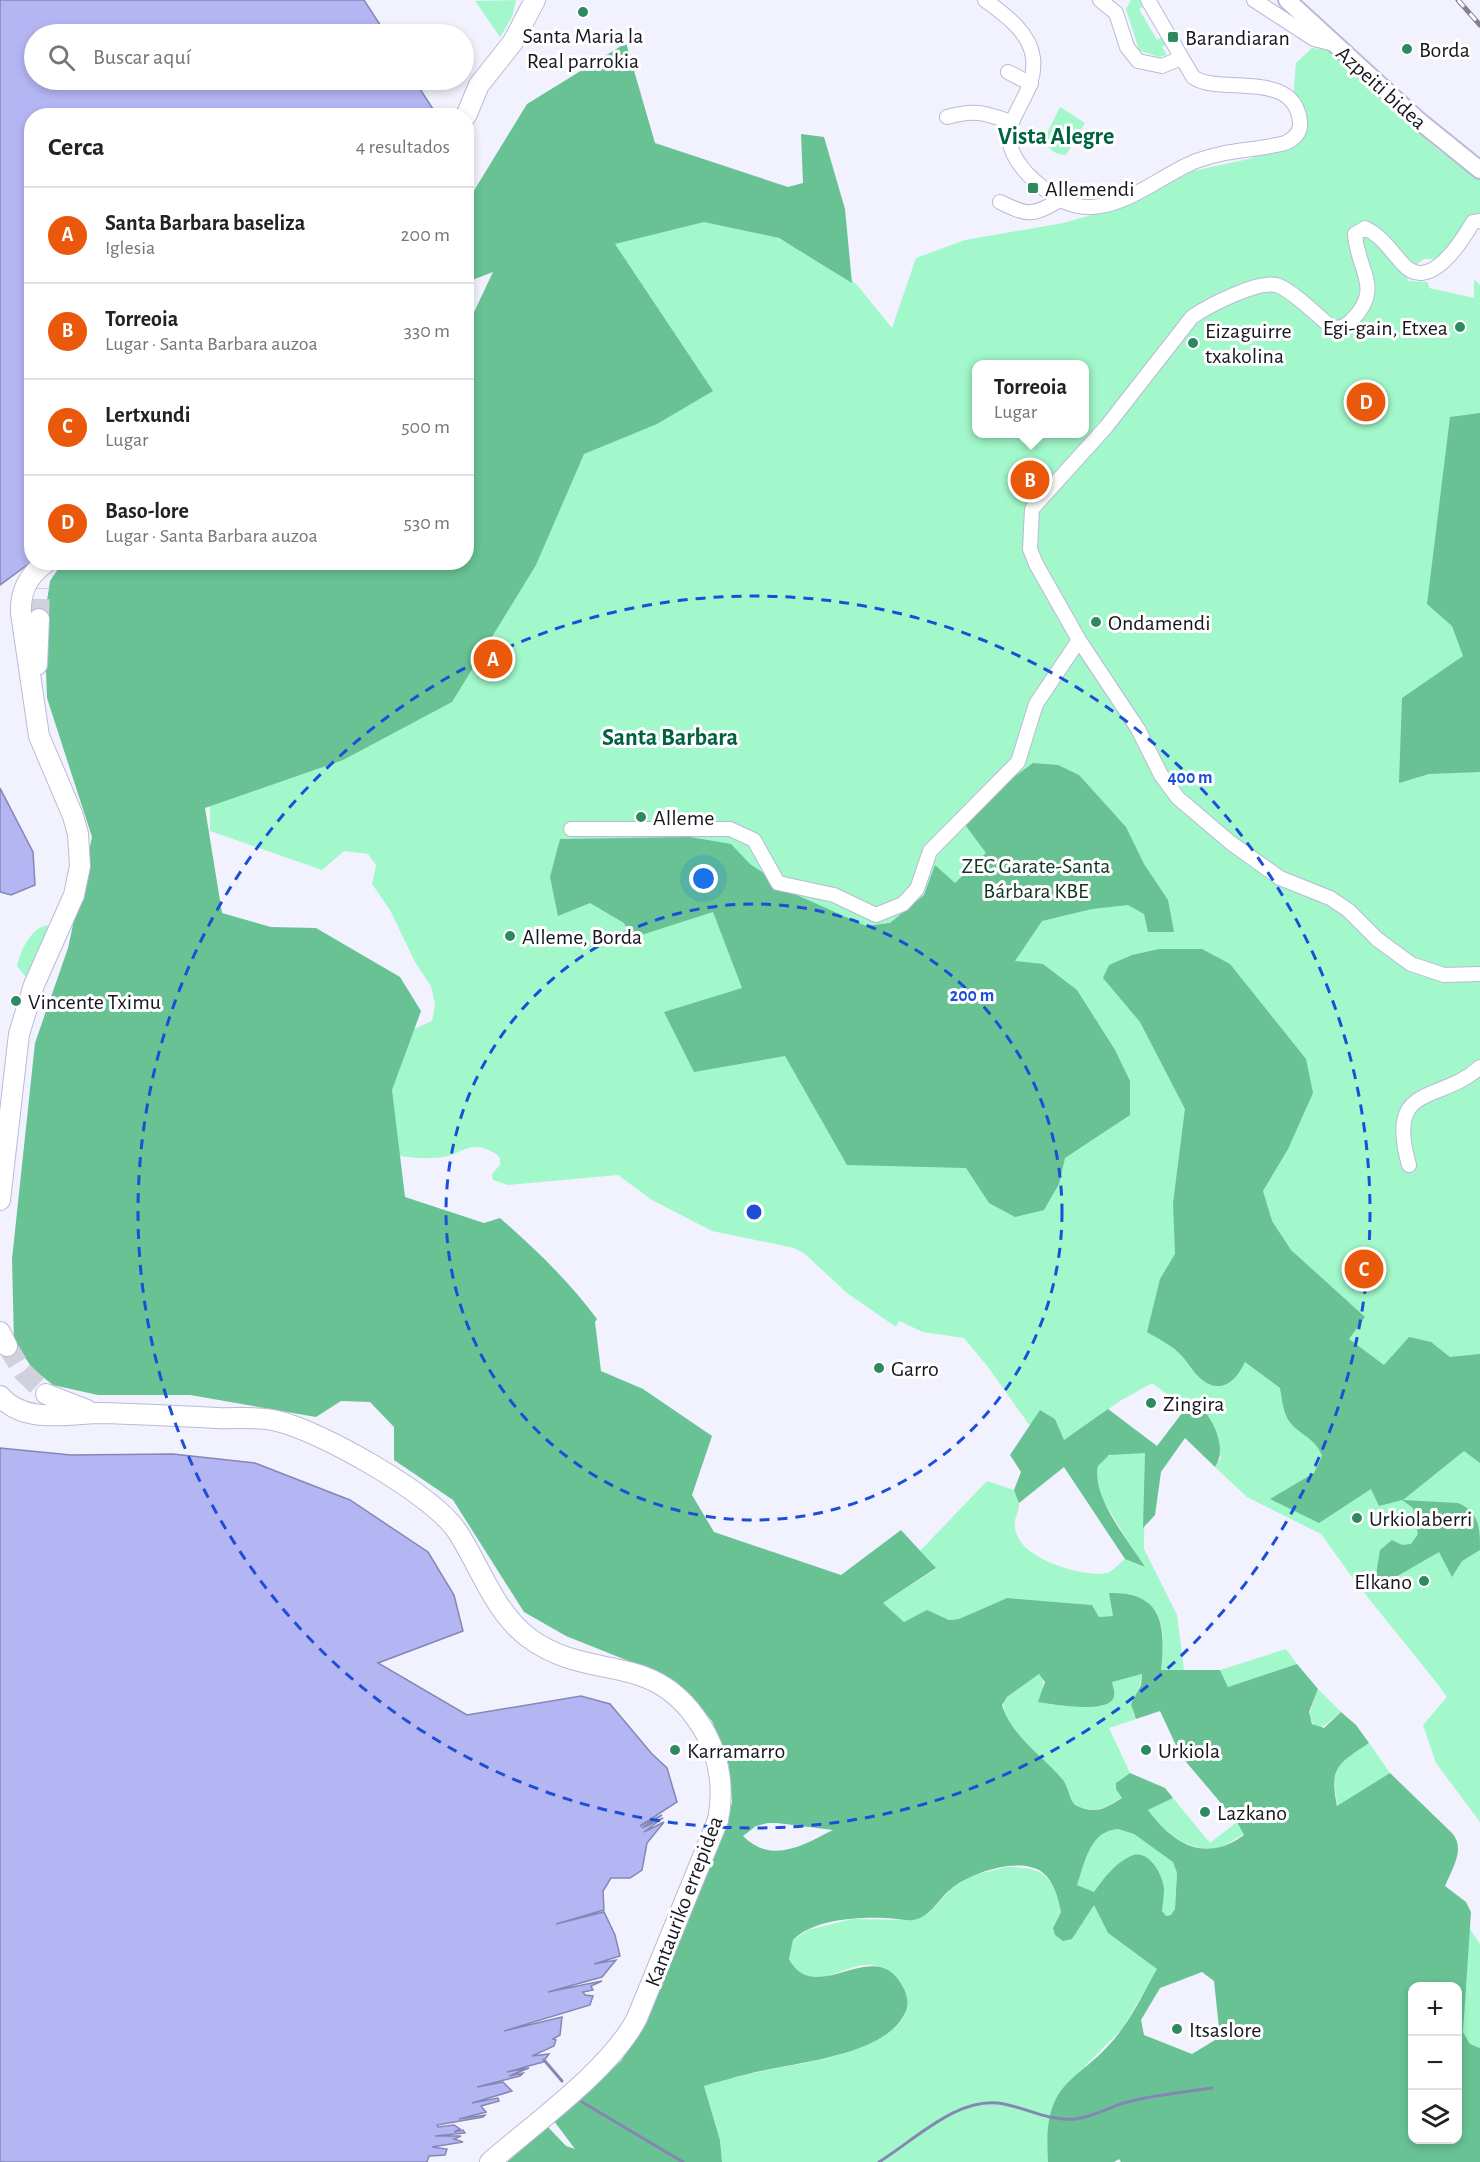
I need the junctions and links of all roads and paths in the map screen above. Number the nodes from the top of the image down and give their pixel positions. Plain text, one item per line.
1 (526, 0) edge
2 (535, 0) edge
3 (985, 0) edge
4 (1100, 0) edge
5 (1148, 0) edge
6 (1254, 0) edge
7 (1287, 0) edge
8 (525, 23) junction
9 (1334, 44) junction
10 (1181, 58) junction
11 (1008, 72) dead end
12 (1031, 84) junction
13 (469, 108) edge
14 (947, 117) dead end
15 (1011, 122) junction
16 (1480, 170) edge
17 (1060, 200) junction
18 (1000, 202) dead end
19 (1480, 221) edge
20 (35, 570) edge
21 (46, 570) edge
22 (40, 588) tunnel mouth
23 (39, 619) tunnel mouth
24 (1079, 640) junction
25 (36, 713) junction
26 (571, 829) dead end
27 (1480, 974) edge
28 (1480, 1067) edge
29 (1409, 1165) dead end
30 (0, 1200) edge
31 (46, 1394) tunnel mouth
32 (0, 1396) edge
33 (98, 1413) junction
34 (490, 2162) edge

1 - 8 highway
2 - 8 highway
3 - 12 street
4 - 10 street
5 - 10 street
6 - 9 street
7 - 9 main road, Azpeiti bidea
8 - 13 highway
9 - 16 main road, Azpeiti bidea
10 - 17 street
11 - 12 street
12 - 15 street
14 - 15 street
15 - 17 street
17 - 18 street
19 - 24 street
20 - 25 highway
21 - 22 highway
23 - 25 highway
24 - 26 street
24 - 27 street
25 - 30 highway
28 - 29 street
31 - 33 highway
32 - 33 highway
33 - 34 highway, Kantauriko errepidea

